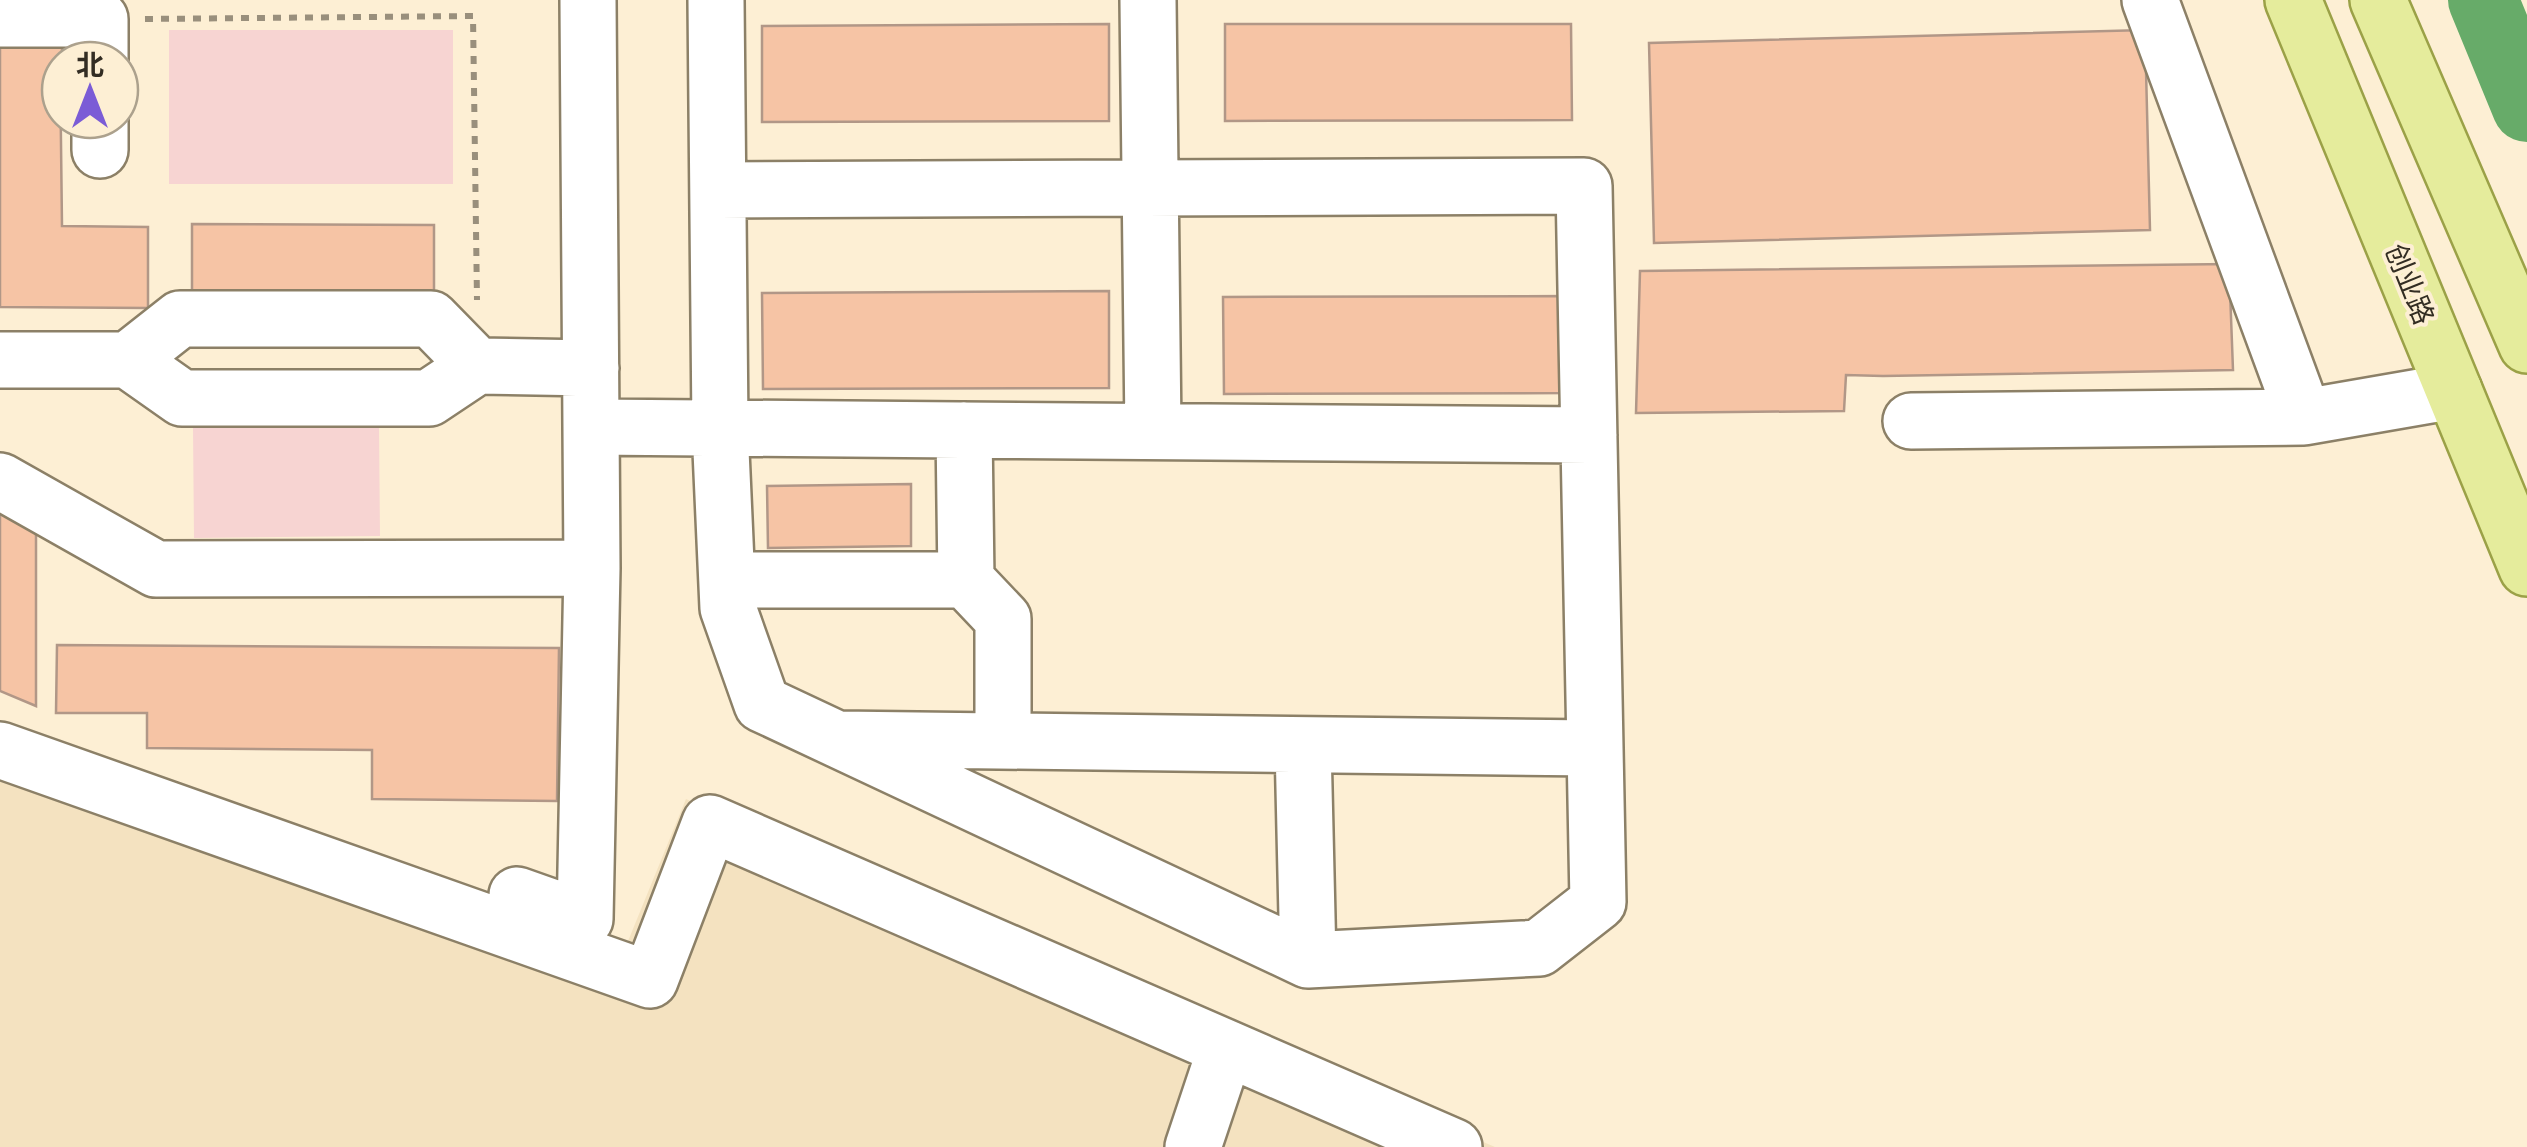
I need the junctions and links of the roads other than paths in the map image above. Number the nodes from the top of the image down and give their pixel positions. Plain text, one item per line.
1 (588, 0) edge
2 (716, 0) edge
3 (1148, 0) edge
4 (2150, 0) edge
5 (2293, 0) edge
6 (2378, 0) edge
7 (0, 19) edge
8 (100, 40) edge
9 (1150, 188) junction
10 (718, 190) junction
11 (2527, 345) edge
12 (0, 360) edge
13 (128, 360) junction
14 (477, 366) junction
15 (591, 368) junction
16 (2454, 391) junction
17 (2304, 417) junction
18 (1911, 421) dead end
19 (591, 427) junction
20 (720, 428) junction
21 (964, 430) junction
22 (1154, 432) junction
23 (1589, 435) junction
24 (0, 481) edge
25 (592, 568) junction
26 (2527, 568) edge
27 (727, 580) junction
28 (966, 580) junction
29 (0, 715) edge
30 (838, 739) junction
31 (1003, 741) junction
32 (1302, 745) junction
33 (1595, 748) junction
34 (0, 750) edge
35 (1308, 960) junction
36 (1226, 1048) junction
37 (1193, 1147) edge
38 (1454, 1147) edge

1 - 15 street
2 - 10 street
3 - 9 street
4 - 17 street
5 - 16 main road, 创业路
6 - 11 main road
7 - 8 street
9 - 10 street
9 - 22 street
9 - 23 street
10 - 20 street
12 - 13 street
13 - 14 street
13 - 14 street
14 - 15 street
15 - 19 street
16 - 17 street
16 - 26 main road, 创业路
17 - 18 street
19 - 20 street
19 - 25 street
20 - 21 street
20 - 27 street
21 - 22 street
21 - 28 street
22 - 23 street
23 - 33 street
24 - 25 street
25 - 29 street
27 - 28 street
27 - 30 street
28 - 31 street
30 - 31 street
30 - 35 street
31 - 32 street
32 - 33 street
32 - 35 street
33 - 35 street
34 - 36 street
36 - 37 street
36 - 38 street

